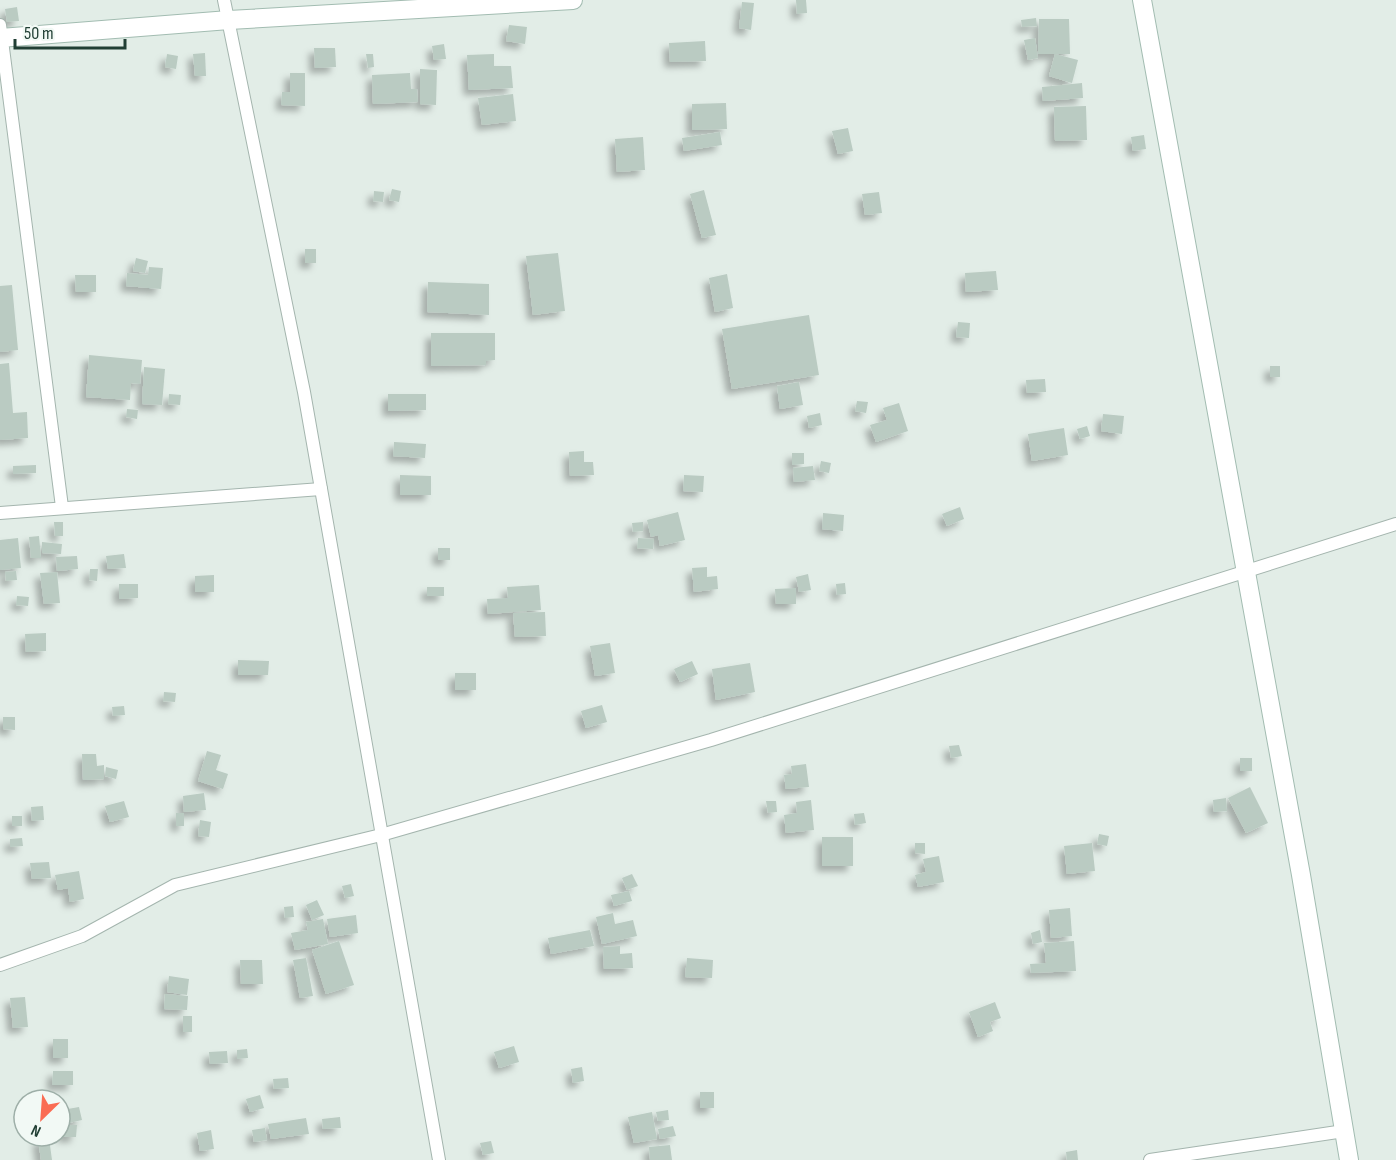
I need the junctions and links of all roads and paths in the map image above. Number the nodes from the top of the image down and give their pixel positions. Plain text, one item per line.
1 (224, 0) edge
2 (567, 0) edge
3 (1142, 0) edge
4 (430, 5) edge
5 (229, 20) junction
6 (1, 33) edge
7 (321, 489) junction
8 (62, 507) junction
9 (0, 513) edge
10 (1396, 524) edge
11 (1246, 573) junction
12 (381, 835) junction
13 (0, 965) edge
14 (1344, 1131) junction
15 (439, 1160) edge
16 (1150, 1160) edge
17 (1349, 1160) edge

1 - 5 street
2 - 4 street
3 - 11 street
4 - 5 street
5 - 6 street
5 - 7 street
6 - 8 street
7 - 8 street
7 - 12 street
8 - 9 street
10 - 11 street
11 - 12 street
11 - 14 street
12 - 13 street
12 - 15 street
14 - 16 street
14 - 17 street

